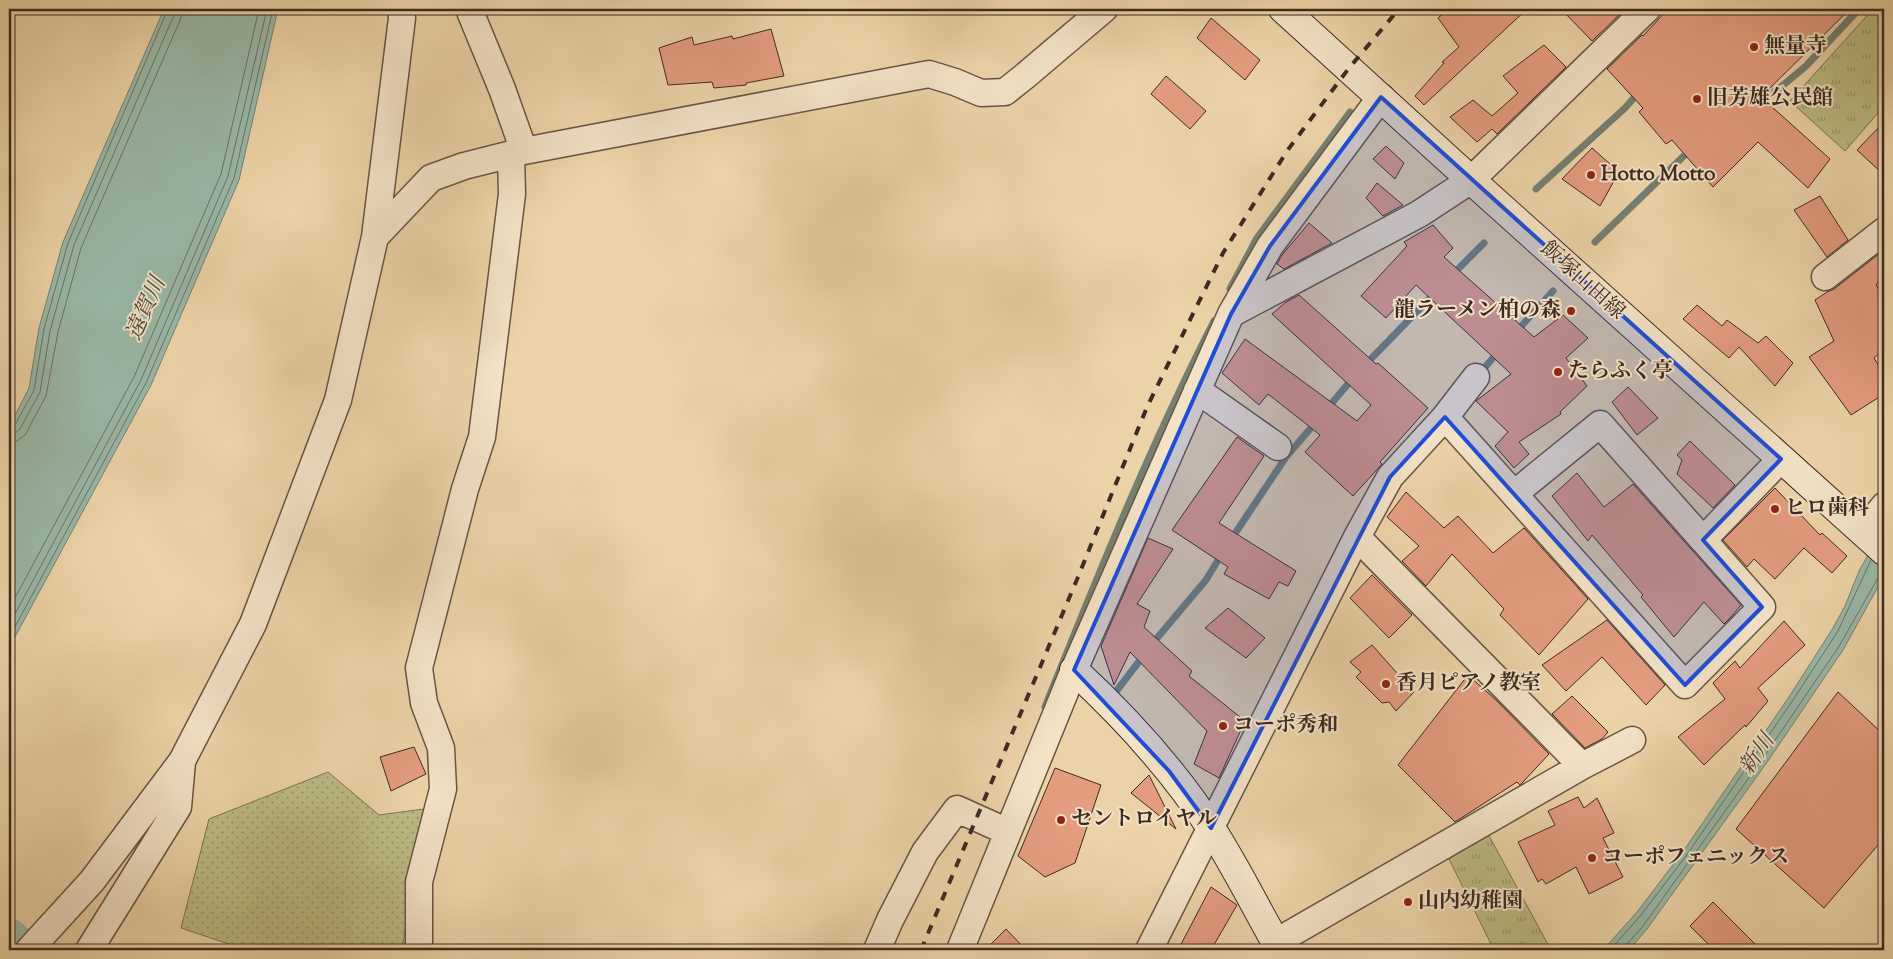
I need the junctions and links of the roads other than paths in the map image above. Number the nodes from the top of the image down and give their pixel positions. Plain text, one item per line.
1 (401, 9) edge
2 (470, 9) edge
3 (1104, 9) edge
4 (1283, 9) edge
5 (1647, 9) edge
6 (1381, 97) junction
7 (517, 153) junction
8 (1471, 180) junction
9 (1884, 231) edge
10 (375, 237) junction
11 (1825, 277) dead end
12 (1231, 314) junction
13 (1476, 377) dead end
14 (1197, 390) junction
15 (1445, 418) junction
16 (1278, 447) dead end
17 (1781, 459) junction
18 (1514, 494) junction
19 (1884, 506) edge
20 (1357, 536) junction
21 (1703, 540) junction
22 (1873, 540) edge
23 (1074, 670) junction
24 (1632, 740) dead end
25 (182, 761) junction
26 (1582, 766) junction
27 (1211, 828) junction
28 (1001, 829) junction
29 (1278, 946) edge
30 (29, 950) edge
31 (89, 950) edge
32 (419, 950) edge
33 (877, 950) edge
34 (960, 950) edge
35 (1149, 950) edge

1 - 10 street
2 - 7 street
3 - 7 street
4 - 6 main road, 飯塚山田線
5 - 8 street
6 - 8 main road, 飯塚山田線
6 - 12 street
7 - 10 street
7 - 32 street
8 - 12 street
8 - 17 main road, 飯塚山田線
9 - 11 street
10 - 25 street
12 - 14 street
13 - 15 street
14 - 16 street
14 - 23 street
15 - 18 street
15 - 20 street
17 - 21 street
17 - 22 main road, 飯塚山田線
18 - 21 street
18 - 21 street
19 - 22 street
20 - 26 street
20 - 27 street
23 - 27 main road
23 - 28 street
24 - 26 street
25 - 30 street
25 - 31 street
26 - 29 street
27 - 29 main road
27 - 35 street
28 - 33 street
28 - 34 street

